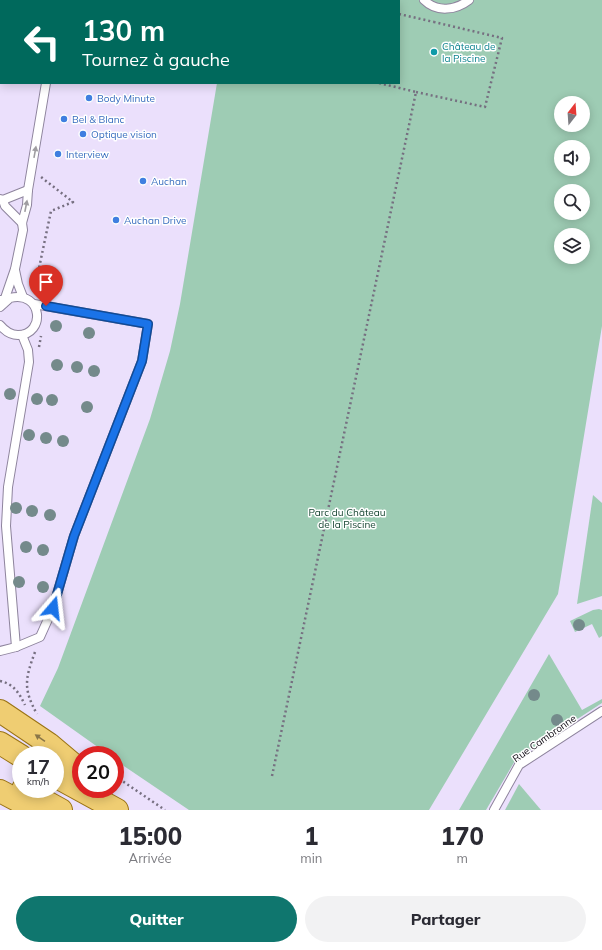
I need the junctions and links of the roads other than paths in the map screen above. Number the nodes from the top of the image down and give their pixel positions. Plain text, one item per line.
1 (424, 0) edge
2 (469, 0) edge
3 (46, 84) edge
4 (28, 190) junction
5 (1, 200) edge
6 (22, 222) junction
7 (15, 269) junction
8 (23, 297) junction
9 (1, 303) edge
10 (34, 304) junction
11 (0, 325) edge
12 (22, 335) junction
13 (16, 647) junction
14 (0, 651) edge
15 (2, 711) edge
16 (602, 711) edge
17 (0, 743) edge
18 (12, 750) edge
19 (0, 756) edge
20 (12, 759) edge
21 (72, 763) edge
22 (0, 776) edge
23 (64, 781) edge
24 (12, 783) edge
25 (0, 790) edge
26 (40, 798) edge
27 (116, 798) edge
28 (35, 810) edge
29 (62, 810) edge
30 (117, 810) edge
31 (131, 810) edge
32 (494, 810) edge

1 - 2 lane
4 -> 3 lane
4 - 5 lane
6 -> 4 lane
5 - 6 lane
6 - 7 lane
7 - 8 lane
7 - 9 lane
8 - 9 lane
8 - 10 lane
10 - 12 lane
10 - 13 lane
11 - 12 lane
12 - 13 lane
13 - 14 lane
21 -> 15 main road
16 - 32 lane, Rue Cambronne
17 - 18 main road
19 - 20 main road
22 - 24 main road
23 - 30 main road
25 - 28 main road
26 - 29 main road
27 - 31 main road

